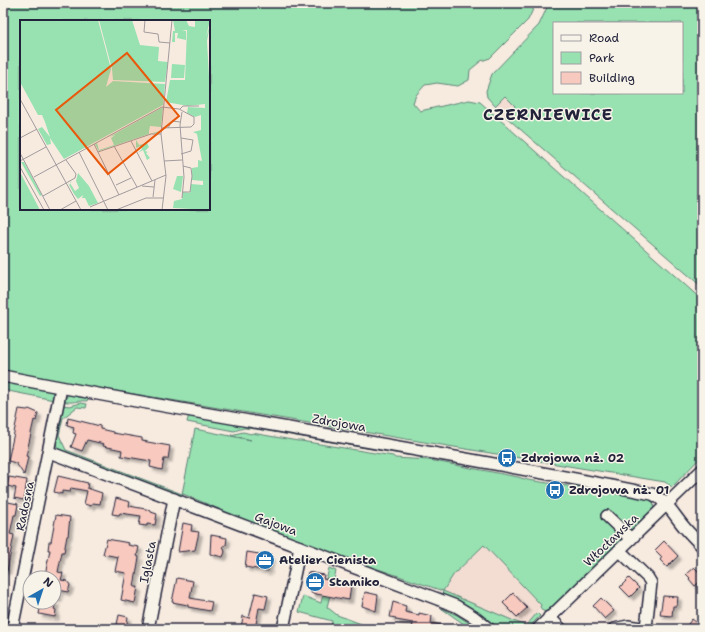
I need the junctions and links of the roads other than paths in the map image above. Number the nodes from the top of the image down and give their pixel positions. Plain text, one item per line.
1 (3, 376) edge
2 (61, 388) junction
3 (49, 452) junction
4 (702, 470) edge
5 (174, 499) junction
6 (666, 504) junction
7 (607, 516) dead end
8 (631, 539) junction
9 (702, 546) edge
10 (300, 547) junction
11 (619, 550) junction
12 (549, 617) junction
13 (12, 629) edge
14 (148, 629) edge
15 (283, 629) edge
16 (489, 629) edge
17 (538, 629) edge
18 (561, 629) edge
19 (614, 629) edge
20 (647, 629) edge

1 - 2 street, Zdrojowa
2 - 3 street, Radosna
2 - 6 street, Zdrojowa
3 - 5 street, Gajowa
3 - 13 street, Radosna
4 - 6 street, Włocławska
5 - 10 street, Gajowa
5 - 14 street, Iglasta
6 - 8 street, Włocławska
6 - 9 street
7 - 8 street
8 - 11 street, Włocławska
10 - 15 street
10 - 16 street, Gajowa
11 - 12 street, Włocławska
11 - 20 street
12 - 17 street, Włocławska
12 - 18 street
19 - 20 street

